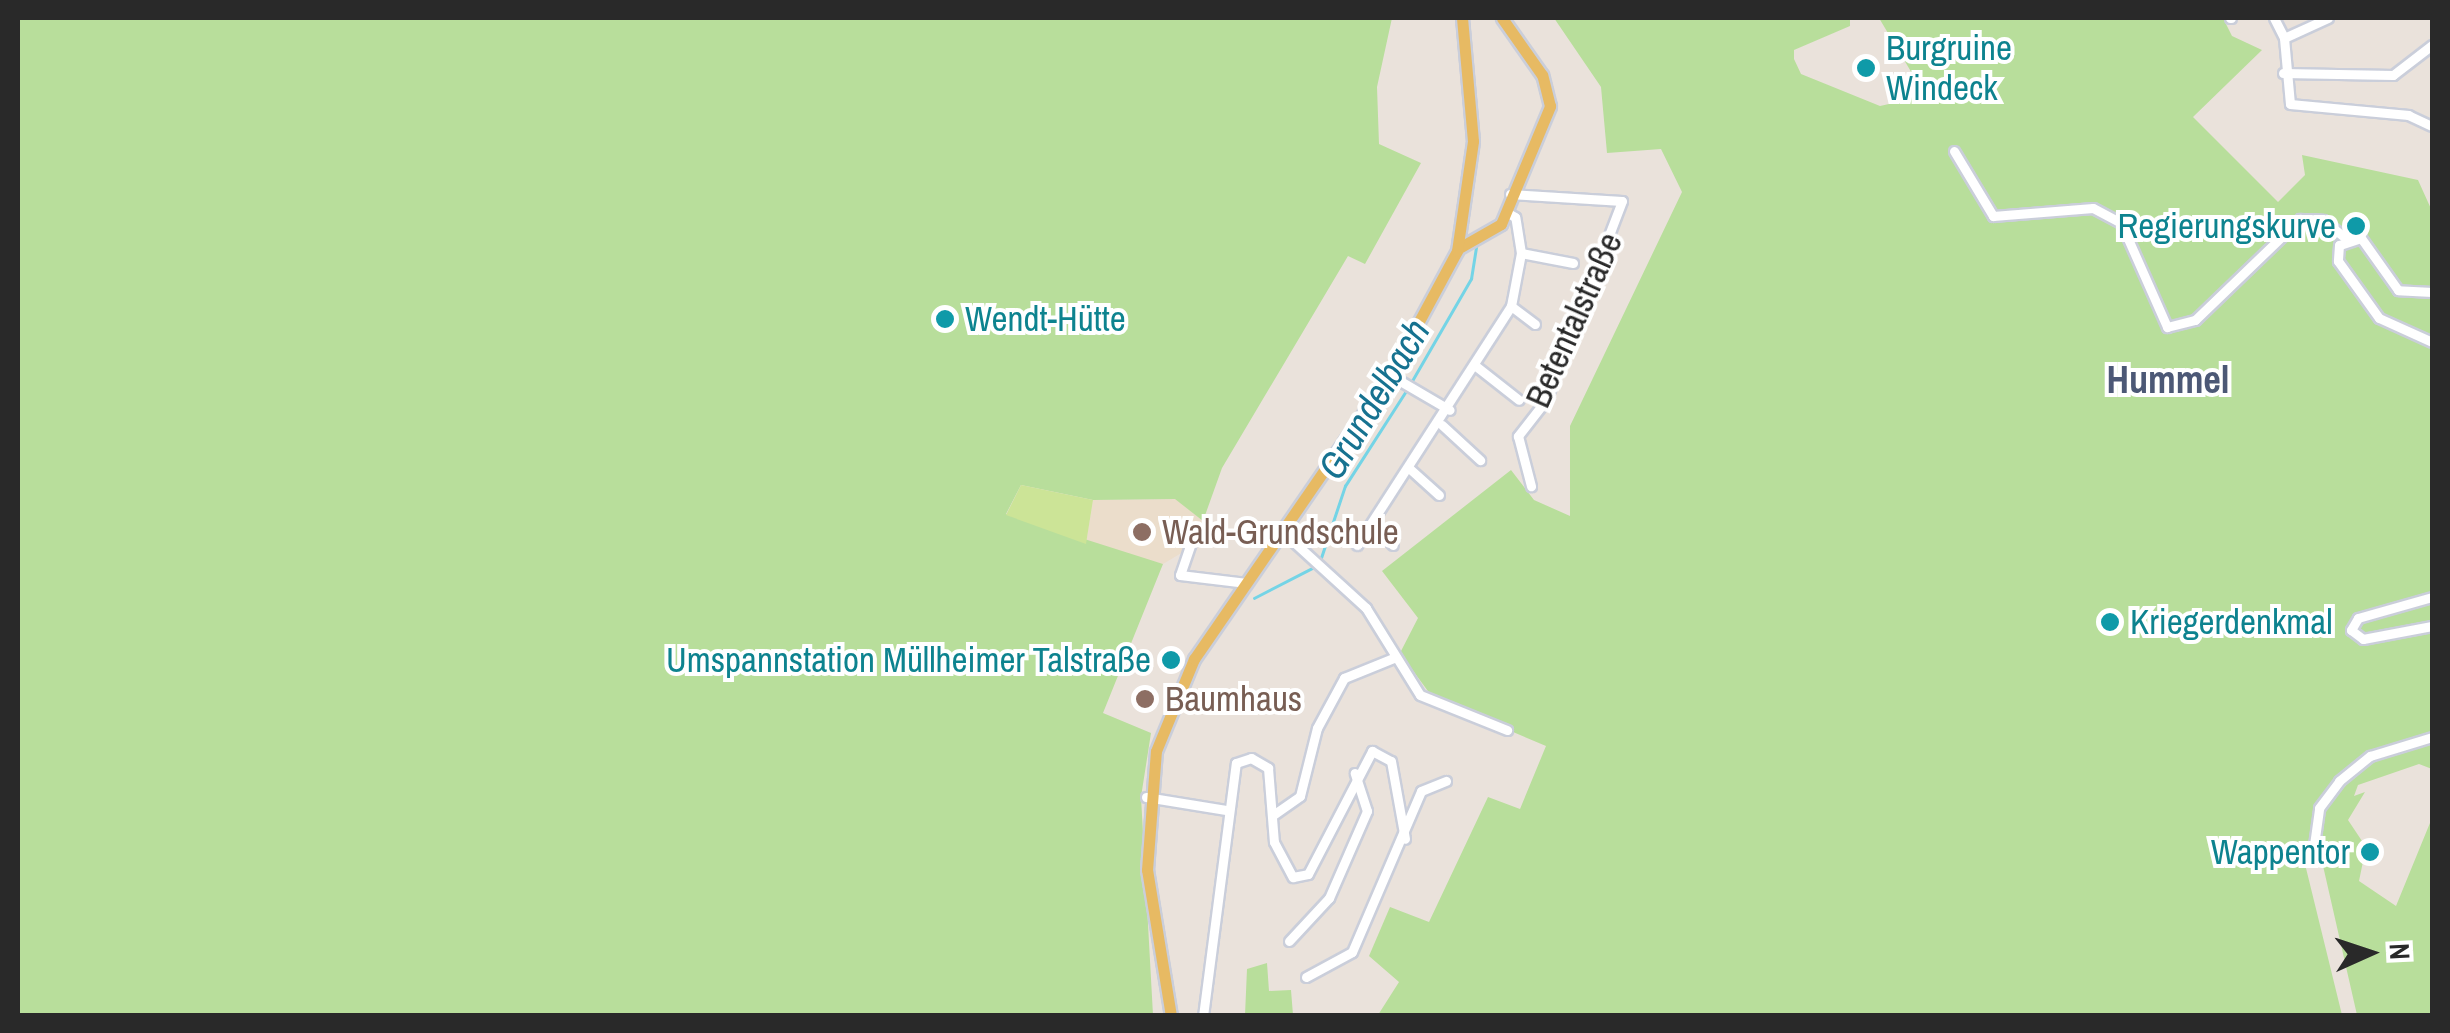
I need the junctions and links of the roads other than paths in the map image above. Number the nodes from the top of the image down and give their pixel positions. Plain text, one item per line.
1 (1462, 18) edge
2 (1502, 18) edge
3 (2274, 18) edge
4 (2328, 18) edge
5 (2284, 38) junction
6 (2432, 44) edge
7 (2283, 73) junction
8 (2432, 126) edge
9 (1954, 151) dead end
10 (1510, 194) junction
11 (1506, 212) junction
12 (1463, 223) junction
13 (1476, 234) junction
14 (2344, 237) junction
15 (1456, 251) junction
16 (1520, 254) junction
17 (1573, 263) dead end
18 (2432, 292) edge
19 (1511, 306) junction
20 (1535, 324) dead end
21 (2432, 342) edge
22 (1476, 367) junction
23 (1390, 376) junction
24 (1519, 400) dead end
25 (1450, 410) junction
26 (1442, 425) junction
27 (1480, 460) dead end
28 (1410, 468) junction
29 (1531, 486) dead end
30 (1439, 495) dead end
31 (1376, 526) junction
32 (1285, 534) junction
33 (1193, 536) dead end
34 (1357, 545) dead end
35 (1393, 545) dead end
36 (1247, 583) junction
37 (2432, 597) edge
38 (2432, 626) edge
39 (1396, 657) junction
40 (1508, 730) dead end
41 (2432, 737) edge
42 (1356, 773) junction
43 (1446, 781) dead end
44 (1146, 798) junction
45 (1226, 810) junction
46 (1274, 816) junction
47 (1405, 839) junction
48 (2314, 844) dead end
49 (1289, 941) dead end
50 (1306, 976) dead end
51 (1171, 1016) edge
52 (1203, 1016) edge

1 - 12 main road
2 - 10 main road
3 - 5 street
4 - 5 street
5 - 7 street
6 - 7 street
7 - 8 street
9 - 14 street
10 - 11 main road
10 - 29 street, Betentalstraße
11 - 13 main road
11 - 16 street
12 - 13 main road
12 - 15 main road
13 - 15 main road
14 - 18 street
14 - 21 street
15 - 23 main road
16 - 17 street
16 - 19 street
19 - 20 street
19 - 22 street
22 - 24 street
22 - 25 street
23 - 25 street
23 - 32 main road
25 - 26 street
26 - 27 street
26 - 28 street
28 - 30 street
28 - 31 street
31 - 34 street
31 - 35 street
32 - 36 main road
32 - 39 street
33 - 36 street
36 - 44 main road
37 - 38 street
39 - 40 street
39 - 46 street
41 - 48 street
42 - 46 street
42 - 47 street
42 - 49 street
43 - 47 street
44 - 45 street
44 - 51 main road
45 - 46 street
45 - 52 street
47 - 50 street

